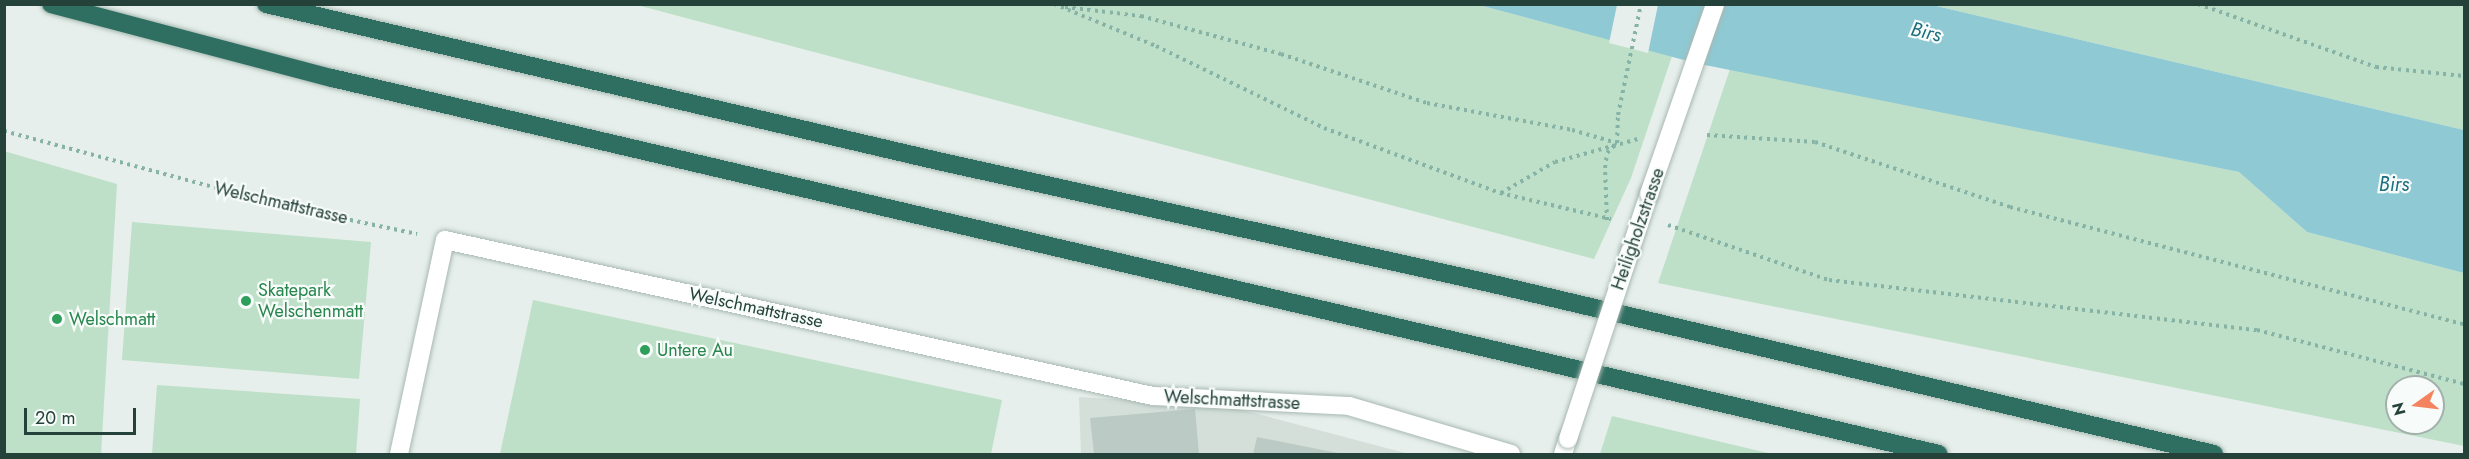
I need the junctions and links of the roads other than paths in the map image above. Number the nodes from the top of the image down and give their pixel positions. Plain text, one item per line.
1 (51, 4) edge
2 (266, 4) edge
3 (1715, 4) edge
4 (1565, 447) edge
5 (399, 454) edge
6 (1511, 454) edge
7 (1940, 454) edge
8 (2214, 454) edge

1 - 7 highway
2 - 8 highway
3 - 4 street, Heiligholzstrasse, bridge
5 - 6 street, Welschmattstrasse

